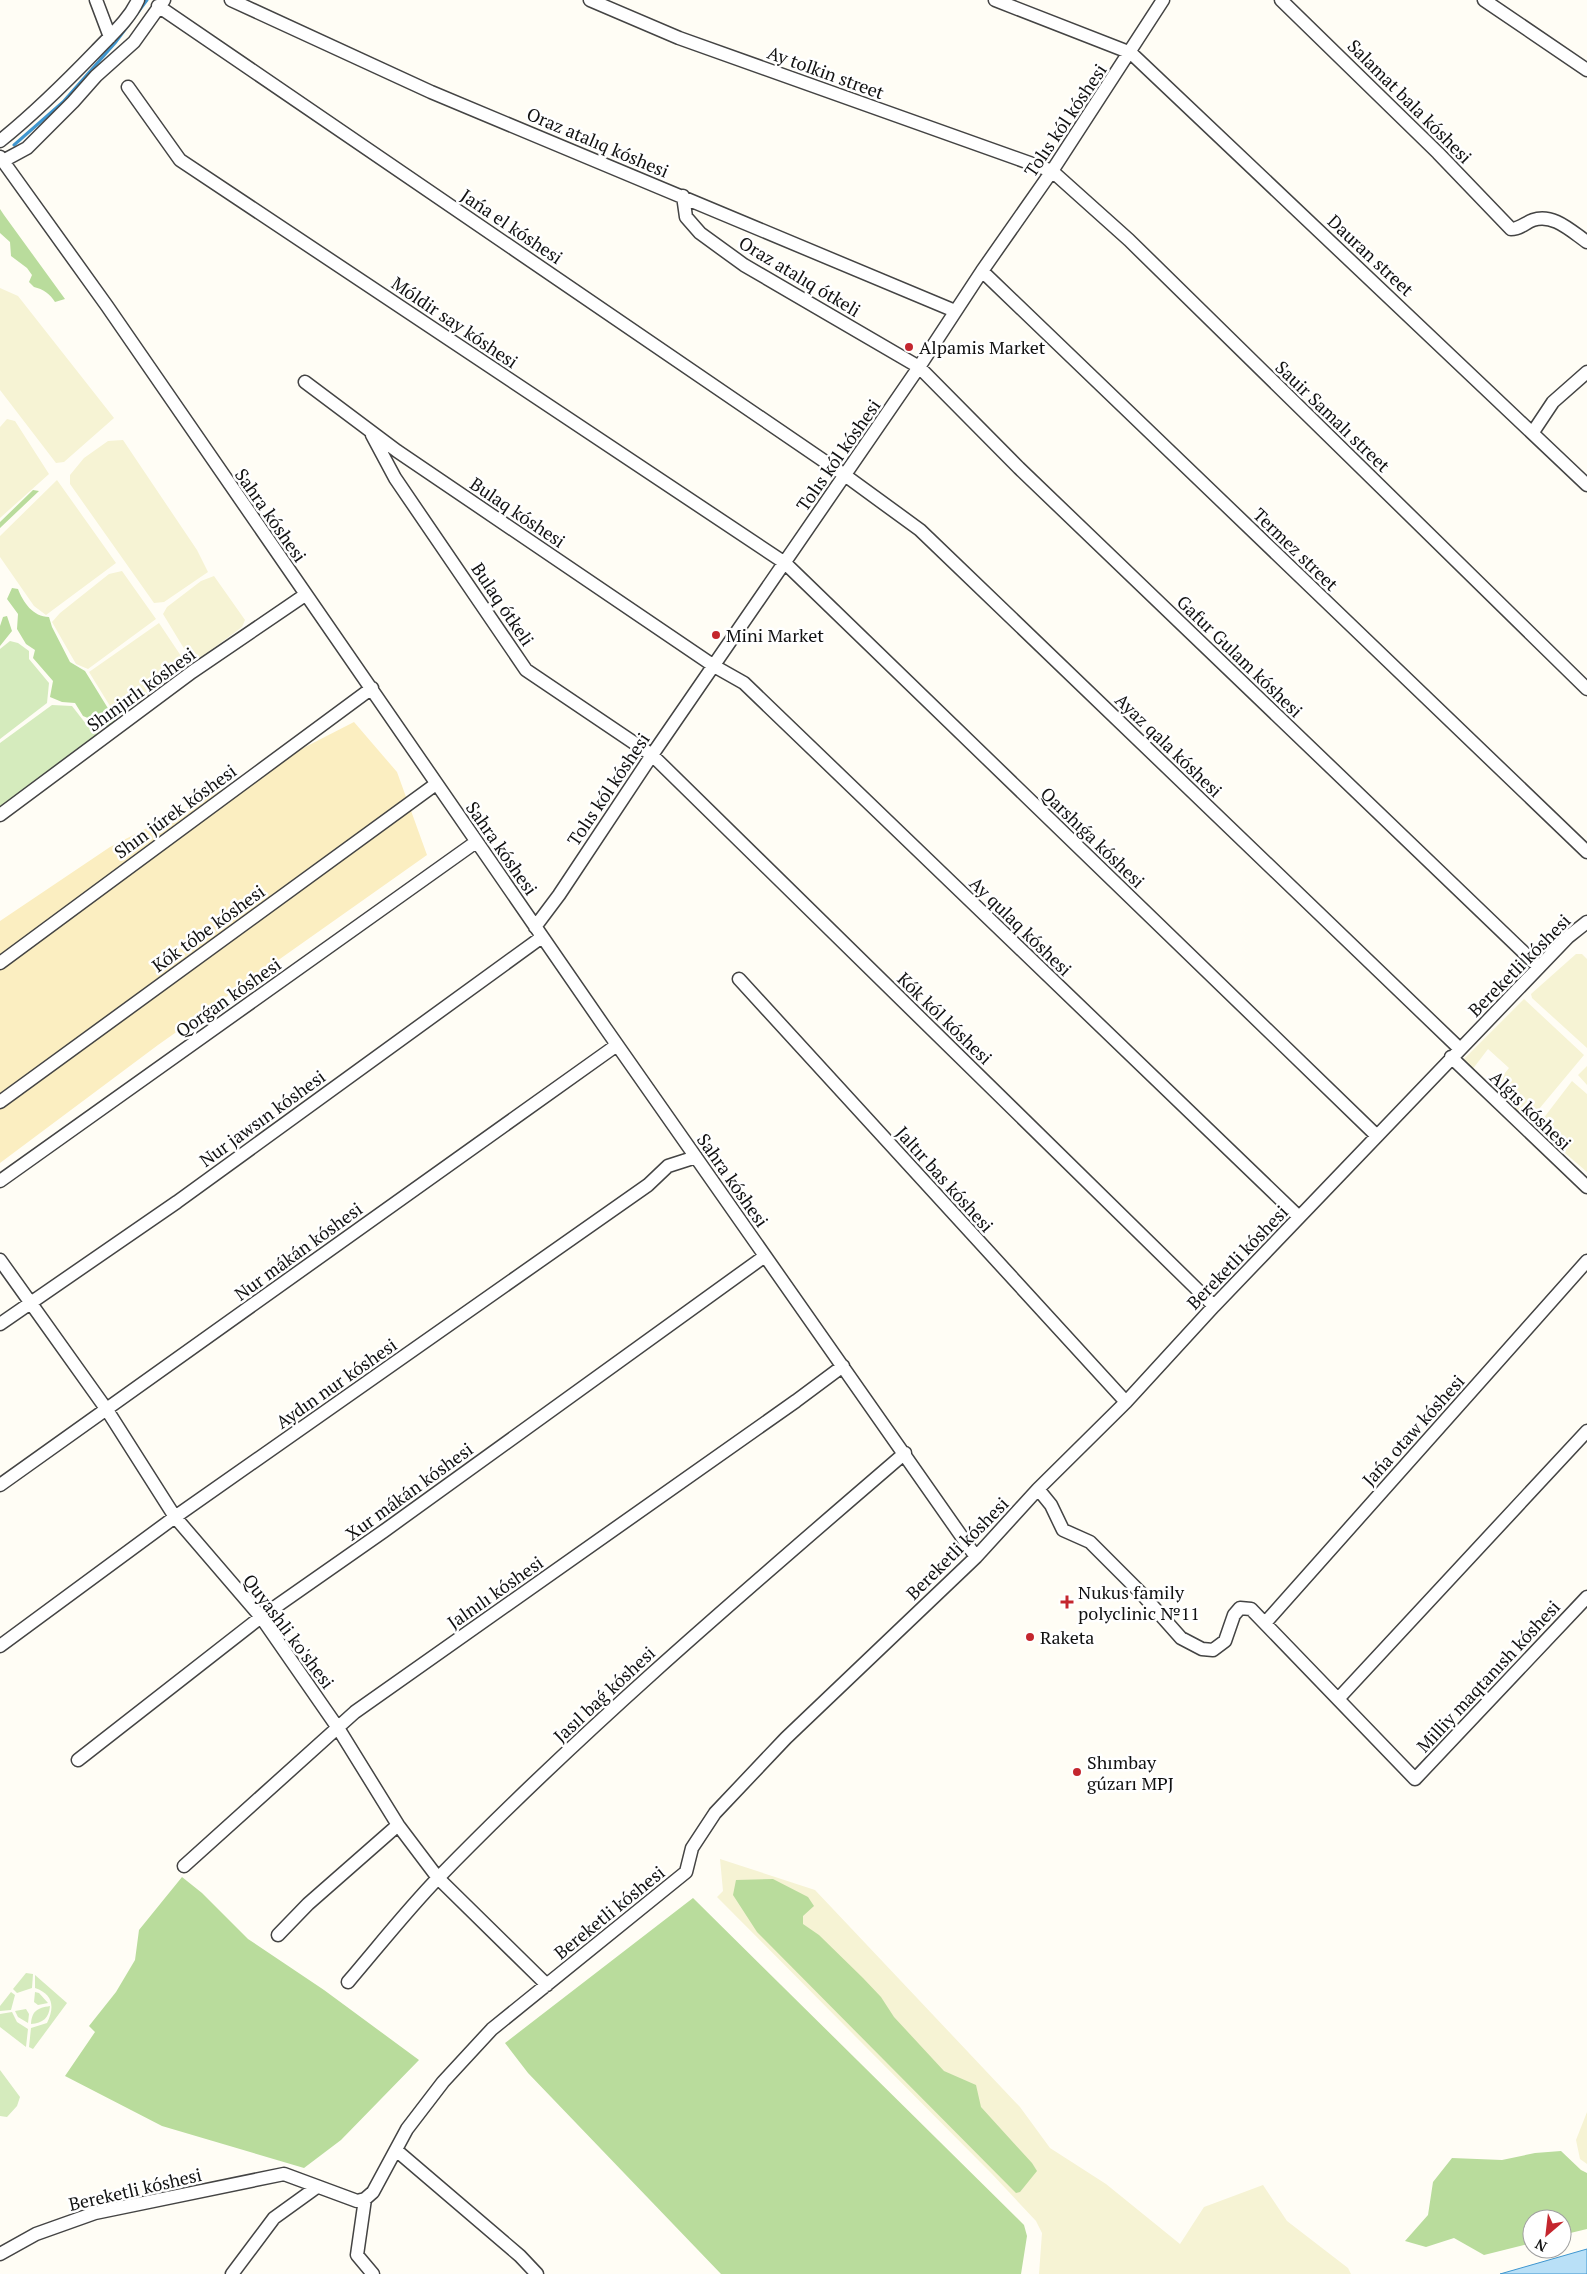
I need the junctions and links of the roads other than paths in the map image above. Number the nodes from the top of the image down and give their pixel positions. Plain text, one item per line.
1 (96, 0) edge
2 (138, 0) edge
3 (230, 0) edge
4 (590, 0) edge
5 (994, 0) edge
6 (1164, 0) edge
7 (1281, 0) edge
8 (1484, 0) edge
9 (161, 3) edge
10 (110, 37) junction
11 (1131, 53) junction
12 (1587, 70) edge
13 (128, 87) dead end
14 (0, 141) edge
15 (1, 159) edge
16 (1052, 171) junction
17 (683, 196) junction
18 (1587, 242) edge
19 (982, 271) junction
20 (955, 311) junction
21 (919, 367) junction
22 (1587, 372) edge
23 (305, 382) dead end
24 (370, 430) junction
25 (1533, 432) junction
26 (846, 476) junction
27 (1587, 485) edge
28 (784, 563) junction
29 (305, 595) junction
30 (714, 666) junction
31 (372, 688) junction
32 (1587, 688) edge
33 (652, 755) junction
34 (436, 784) junction
35 (0, 815) edge
36 (476, 842) junction
37 (1587, 852) edge
38 (1587, 922) edge
39 (538, 932) junction
40 (0, 963) edge
41 (1538, 968) junction
42 (739, 979) dead end
43 (617, 1045) junction
44 (1456, 1053) junction
45 (0, 1102) edge
46 (1377, 1136) junction
47 (696, 1157) junction
48 (0, 1181) edge
49 (1587, 1187) edge
50 (1299, 1218) junction
51 (765, 1256) junction
52 (0, 1260) edge
53 (1587, 1261) edge
54 (30, 1303) junction
55 (1214, 1306) junction
56 (0, 1324) edge
57 (843, 1366) junction
58 (1126, 1402) junction
59 (106, 1410) junction
60 (1587, 1431) edge
61 (905, 1453) junction
62 (0, 1486) edge
63 (1038, 1489) junction
64 (175, 1517) junction
65 (976, 1557) junction
66 (1587, 1597) edge
67 (262, 1617) junction
68 (1266, 1622) junction
69 (0, 1646) edge
70 (1338, 1699) junction
71 (338, 1728) junction
72 (78, 1760) dead end
73 (398, 1825) junction
74 (184, 1866) dead end
75 (438, 1878) junction
76 (278, 1935) dead end
77 (348, 1982) dead end
78 (547, 1985) junction
79 (396, 2150) junction
80 (317, 2188) junction
81 (365, 2199) junction
82 (0, 2254) edge
83 (232, 2274) edge
84 (372, 2274) edge
85 (537, 2274) edge

1 - 10 street
2 - 10 street
3 - 17 street, Oraz atalıq kóshesi
4 - 16 street, Ay tolkin street
5 - 11 street
6 - 11 street, Tolıs kól kóshesi
7 - 18 street, Salamat bala kóshesi
8 - 12 street
9 - 15 street
9 - 26 street, Jańa el kóshesi
10 - 14 street
11 - 16 street, Tolıs kól kóshesi
11 - 25 street, Dauran street
13 - 28 street, Móldir say kóshesi
15 - 29 street, Sahra kóshesi
16 - 19 street, Tolıs kól kóshesi
16 - 32 street, Sauir Samalı street
17 - 20 street, Oraz atalıq kóshesi
17 - 21 street, Oraz atalıq ótkeli
19 - 20 street, Tolıs kól kóshesi
19 - 37 street, Termez street
20 - 21 street, Tolıs kól kóshesi
21 - 26 street, Tolıs kól kóshesi
21 - 41 street, Gafur Gulam kóshesi
22 - 25 street
23 - 24 street, Bulaq kóshesi
24 - 30 street, Bulaq kóshesi
24 - 33 street, Bulaq ótkeli
25 - 27 street, Dauran street
26 - 28 street, Tolıs kól kóshesi
26 - 44 street, Ayaz qala kóshesi
28 - 30 street, Tolıs kól kóshesi
28 - 46 street, Qarshıǵa kóshesi
29 - 31 street, Sahra kóshesi
29 - 35 street, Shınjırlı kóshesi
30 - 33 street, Tolıs kól kóshesi
30 - 50 street, Ay qulaq kóshesi
31 - 34 street, Sahra kóshesi
31 - 40 street, Shın júrek kóshesi
33 - 39 street, Tolıs kól kóshesi
33 - 55 street, Kók kól kóshesi
34 - 36 street, Sahra kóshesi
34 - 45 street, Kók tóbe kóshesi
36 - 39 street, Sahra kóshesi
36 - 48 street, Qorǵan kóshesi
38 - 41 street, Bereketli kóshesi
39 - 43 street, Sahra kóshesi
39 - 54 street, Nur jawsın kóshesi
41 - 44 street, Bereketli kóshesi
42 - 58 street, Jaltır bas kóshesi
43 - 47 street, Sahra kóshesi
43 - 59 street, Nur mákán kóshesi
44 - 46 street, Bereketli kóshesi
44 - 49 street, Alǵıs kóshesi
46 - 50 street, Bereketli kóshesi
47 - 51 street, Sahra kóshesi
47 - 64 street, Aydın nur kóshesi
50 - 55 street, Bereketli kóshesi
51 - 57 street, Sahra kóshesi
51 - 67 street, Xur mákán kóshesi
52 - 54 street, Quyashli ko'shesi
53 - 68 street, Jańa otaw kóshesi
54 - 56 street, Nur jawsın kóshesi
54 - 59 street, Quyashli ko'shesi
55 - 58 street, Bereketli kóshesi
57 - 61 street, Sahra kóshesi
57 - 71 street, Jalnılı kóshesi
58 - 63 street, Bereketli kóshesi
59 - 62 street, Nur mákán kóshesi
59 - 64 street, Quyashli ko'shesi
60 - 70 street
61 - 65 street, Sahra kóshesi
61 - 75 street, Jasıl baǵ kóshesi
63 - 65 street, Bereketli kóshesi
63 - 68 street
64 - 67 street, Quyashli ko'shesi
64 - 69 street, Aydın nur kóshesi
65 - 78 street, Bereketli kóshesi
66 - 70 street, Milliy maqtanısh kóshesi
67 - 71 street, Quyashli ko'shesi
67 - 72 street, Xur mákán kóshesi
68 - 70 street
71 - 73 street, Quyashli ko'shesi
71 - 74 street, Jalnılı kóshesi
73 - 75 street, Quyashli ko'shesi
73 - 76 street
75 - 77 street, Jasıl baǵ kóshesi
75 - 78 street, Quyashli ko'shesi
78 - 79 street, Bereketli kóshesi
79 - 81 street, Bereketli kóshesi
79 - 85 street
80 - 81 street
80 - 82 street, Bereketli kóshesi
80 - 83 street
81 - 84 street

